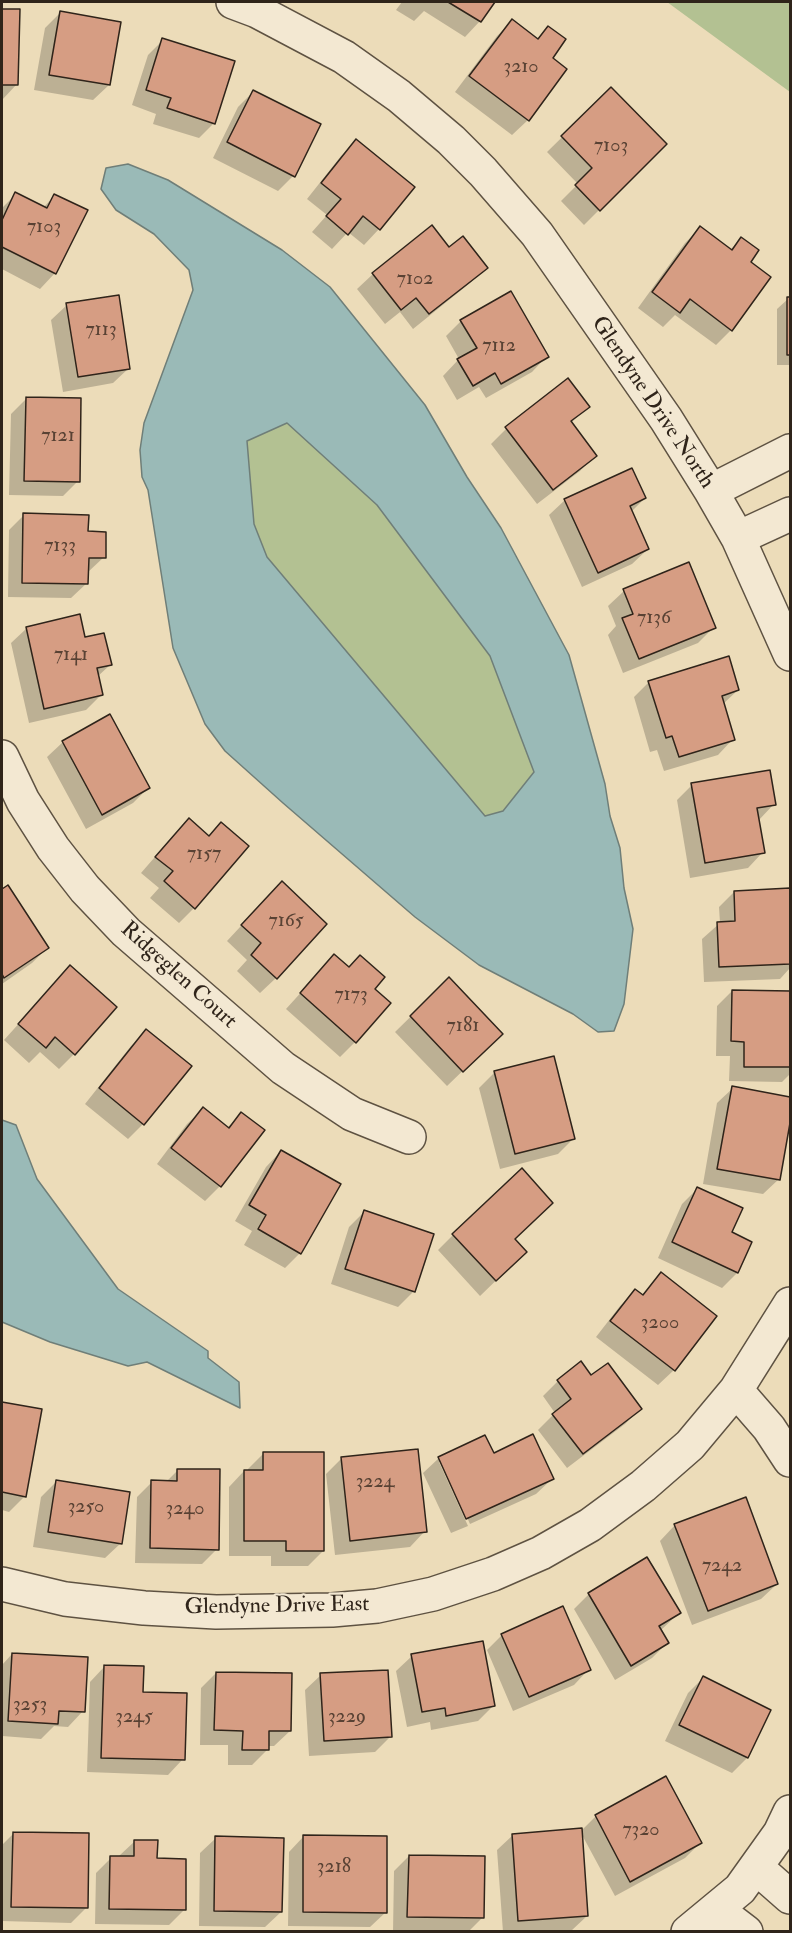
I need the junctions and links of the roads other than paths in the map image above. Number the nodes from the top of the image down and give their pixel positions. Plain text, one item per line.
1 (233, 2) edge
2 (790, 451) edge
3 (711, 491) junction
4 (790, 514) edge
5 (738, 538) junction
6 (790, 654) edge
7 (2, 758) edge
8 (409, 1137) dead end
9 (790, 1304) edge
10 (736, 1390) junction
11 (790, 1460) edge
12 (2, 1584) edge
13 (790, 1812) edge
14 (756, 1868) junction
15 (790, 1897) edge
16 (716, 1909) junction
17 (688, 1932) edge
18 (746, 1932) edge

1 - 3 street, Glendyne Drive North
2 - 3 street
3 - 5 street, Glendyne Drive North
4 - 5 street
5 - 6 street, Glendyne Drive North
7 - 8 street, Ridgeglen Court
9 - 10 street
10 - 11 street
10 - 12 street, Glendyne Drive East
13 - 14 street
14 - 15 street
14 - 16 street
16 - 17 street
16 - 18 street

